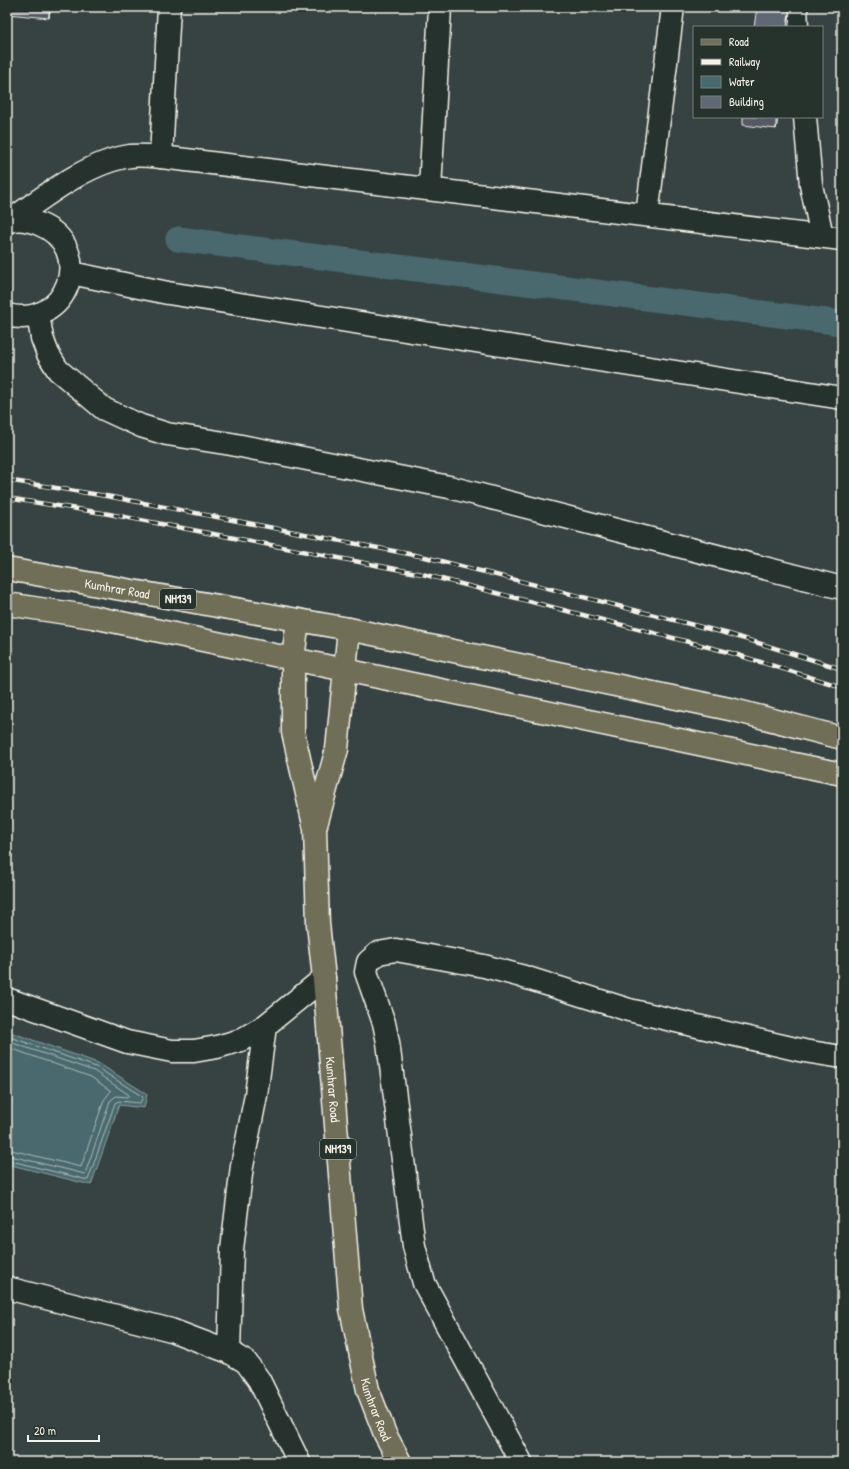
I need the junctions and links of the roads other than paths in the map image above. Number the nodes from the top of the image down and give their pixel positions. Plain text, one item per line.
1 (169, 7) edge
2 (440, 7) edge
3 (673, 7) edge
4 (796, 7) edge
5 (797, 26) edge
6 (805, 118) edge
7 (161, 157) junction
8 (430, 189) junction
9 (647, 216) junction
10 (9, 221) edge
11 (832, 238) edge
12 (71, 273) junction
13 (38, 314) junction
14 (7, 315) edge
15 (842, 398) edge
16 (7, 569) edge
17 (842, 588) edge
18 (7, 604) edge
19 (298, 620) junction
20 (349, 629) junction
21 (293, 659) junction
22 (345, 670) junction
23 (842, 738) edge
24 (842, 774) edge
25 (315, 828) junction
26 (324, 978) junction
27 (7, 999) edge
28 (264, 1026) junction
29 (842, 1058) edge
30 (7, 1288) edge
31 (229, 1352) junction
32 (299, 1462) edge
33 (400, 1462) edge
34 (522, 1462) edge

1 - 7 street
2 - 8 street
3 - 9 street
4 - 5 street
6 - 11 street
7 - 8 street
7 - 10 street
8 - 9 street
9 - 11 street
10 - 12 street
12 - 13 street
12 - 15 street
13 - 14 street
13 - 17 street
16 - 19 main road, Kumhrar Road / NH139
18 - 21 main road
19 - 20 main road, Kumhrar Road / NH139
19 - 21 main road, Kumhrar Road / NH139
20 - 22 main road, Kumhrar Road / NH139
20 - 23 main road
21 - 22 main road
21 - 25 main road, Kumhrar Road / NH139
22 - 24 main road
22 - 25 main road, Kumhrar Road / NH139
25 - 26 main road, Kumhrar Road / NH139
26 - 28 street
26 - 33 main road, Kumhrar Road / NH139
27 - 28 street
28 - 31 street
29 - 34 street
30 - 31 street
31 - 32 street

